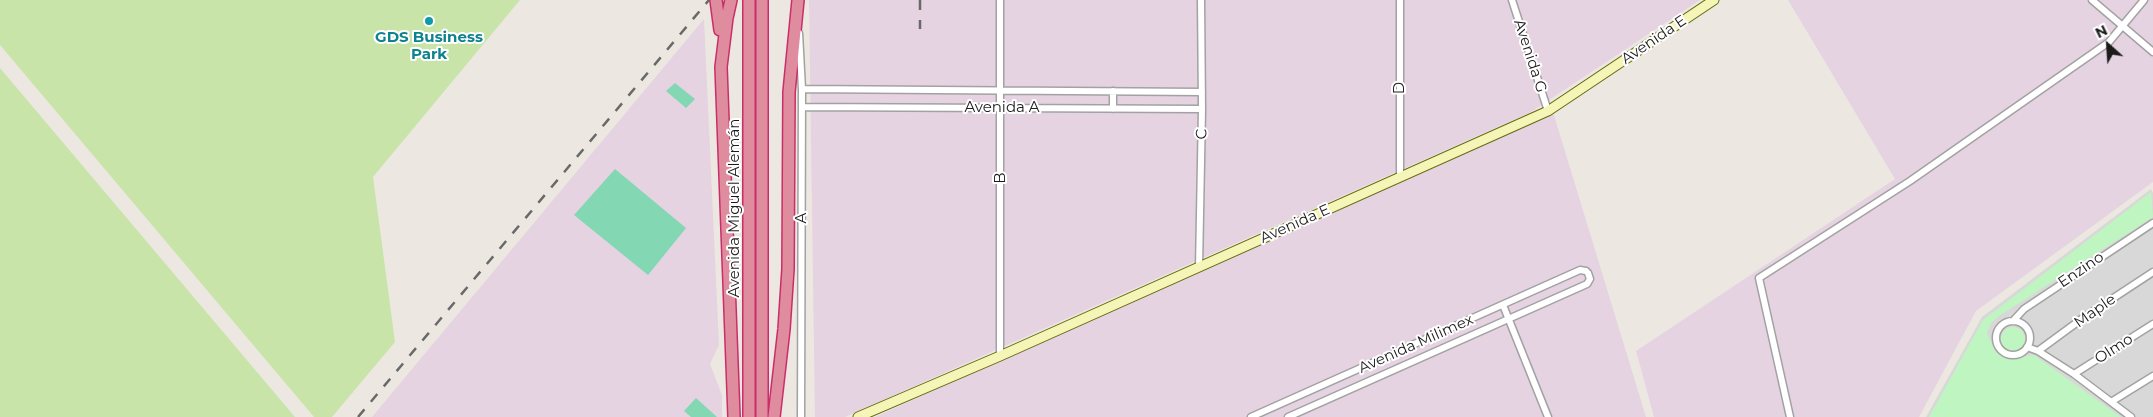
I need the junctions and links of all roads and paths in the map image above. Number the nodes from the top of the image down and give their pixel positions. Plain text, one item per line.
1 (716, 0) edge
2 (731, 0) edge
3 (749, 0) edge
4 (762, 0) edge
5 (798, 0) edge
6 (1000, 0) edge
7 (1201, 0) edge
8 (1400, 0) edge
9 (1512, 0) edge
10 (1714, 0) edge
11 (2092, 0) edge
12 (2144, 0) edge
13 (797, 20) junction
14 (2122, 25) junction
15 (2153, 52) edge
16 (722, 68) junction
17 (802, 89) junction
18 (1001, 90) junction
19 (1113, 91) junction
20 (1202, 92) junction
21 (802, 107) junction
22 (1001, 108) junction
23 (1113, 108) junction
24 (1202, 109) junction
25 (1548, 111) junction
26 (1400, 176) junction
27 (2153, 223) edge
28 (1199, 267) junction
29 (2153, 272) edge
30 (1503, 305) junction
31 (1509, 319) junction
32 (2013, 321) junction
33 (2153, 324) edge
34 (2027, 347) junction
35 (2038, 351) junction
36 (1000, 356) junction
37 (2074, 374) junction
38 (2153, 376) edge
39 (2111, 402) junction
40 (734, 417) edge
41 (748, 417) edge
42 (762, 417) edge
43 (774, 417) edge
44 (801, 417) edge
45 (858, 417) edge
46 (1251, 417) edge
47 (1288, 417) edge
48 (1548, 417) edge
49 (1790, 417) edge
50 (2131, 417) edge

1 - 16 highway
2 - 16 highway
3 - 41 highway, Avenida Miguel Alemán
4 - 42 highway, Avenida Miguel Alemán
5 - 13 highway
6 - 18 street, B
7 - 20 street, C
8 - 26 street, D
9 - 25 street, Avenida G
10 - 25 main road, Avenida E
11 - 14 street
12 - 14 street
13 - 17 street, A
13 - 43 highway
14 - 15 street
14 - 49 street
16 - 40 highway
17 - 18 street, Avenida A
17 - 21 street, A
18 - 19 street, Avenida A
18 - 22 street, B
19 - 20 street, Avenida A
19 - 23 street
20 - 24 street, C
21 - 22 street, Avenida A
21 - 44 street, A
22 - 23 street, Avenida A
22 - 36 street, B
23 - 24 street, Avenida A
24 - 28 street, C
25 - 26 main road, Avenida E
26 - 28 main road, Avenida E
27 - 32 street, Enzino
28 - 36 main road, Avenida E
29 - 35 street, Maple
30 - 31 street
30 - 31 street, Avenida Milimex
30 - 46 street, Avenida Milimex
31 - 47 street, Avenida Milimex
31 - 48 street
32 - 34 street
32 - 34 street
33 - 37 street, Olmo
34 - 35 street
35 - 37 street
36 - 45 main road, Avenida E
37 - 39 street
38 - 39 street
39 - 50 street

